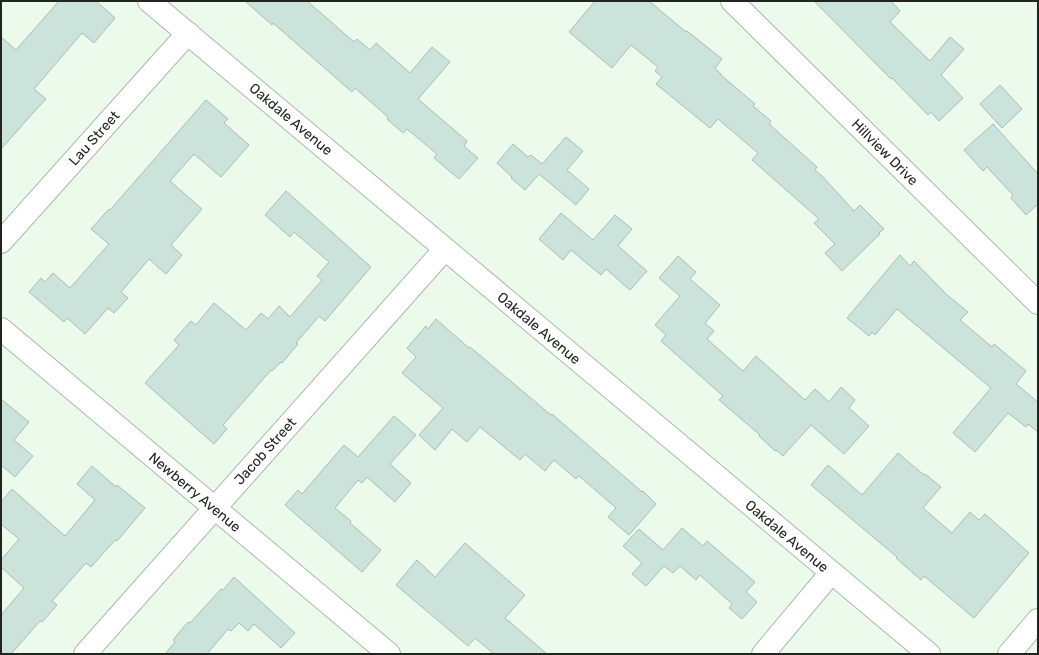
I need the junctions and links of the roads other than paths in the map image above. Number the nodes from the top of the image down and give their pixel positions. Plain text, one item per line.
1 (149, 1) edge
2 (732, 1) edge
3 (188, 33) junction
4 (1, 242) edge
5 (446, 249) junction
6 (1038, 303) edge
7 (1, 329) edge
8 (215, 508) junction
9 (831, 573) junction
10 (1038, 620) edge
11 (85, 654) edge
12 (389, 654) edge
13 (763, 654) edge
14 (929, 654) edge
15 (1009, 654) edge

1 - 3 street, Oakdale Avenue
2 - 6 street, Hillview Drive
3 - 4 street, Lau Street
3 - 5 street, Oakdale Avenue
5 - 8 street, Jacob Street
5 - 9 street, Oakdale Avenue
7 - 8 street, Newberry Avenue
8 - 11 street, Jacob Street
8 - 12 street, Newberry Avenue
9 - 13 street
9 - 14 street, Oakdale Avenue
10 - 15 street

